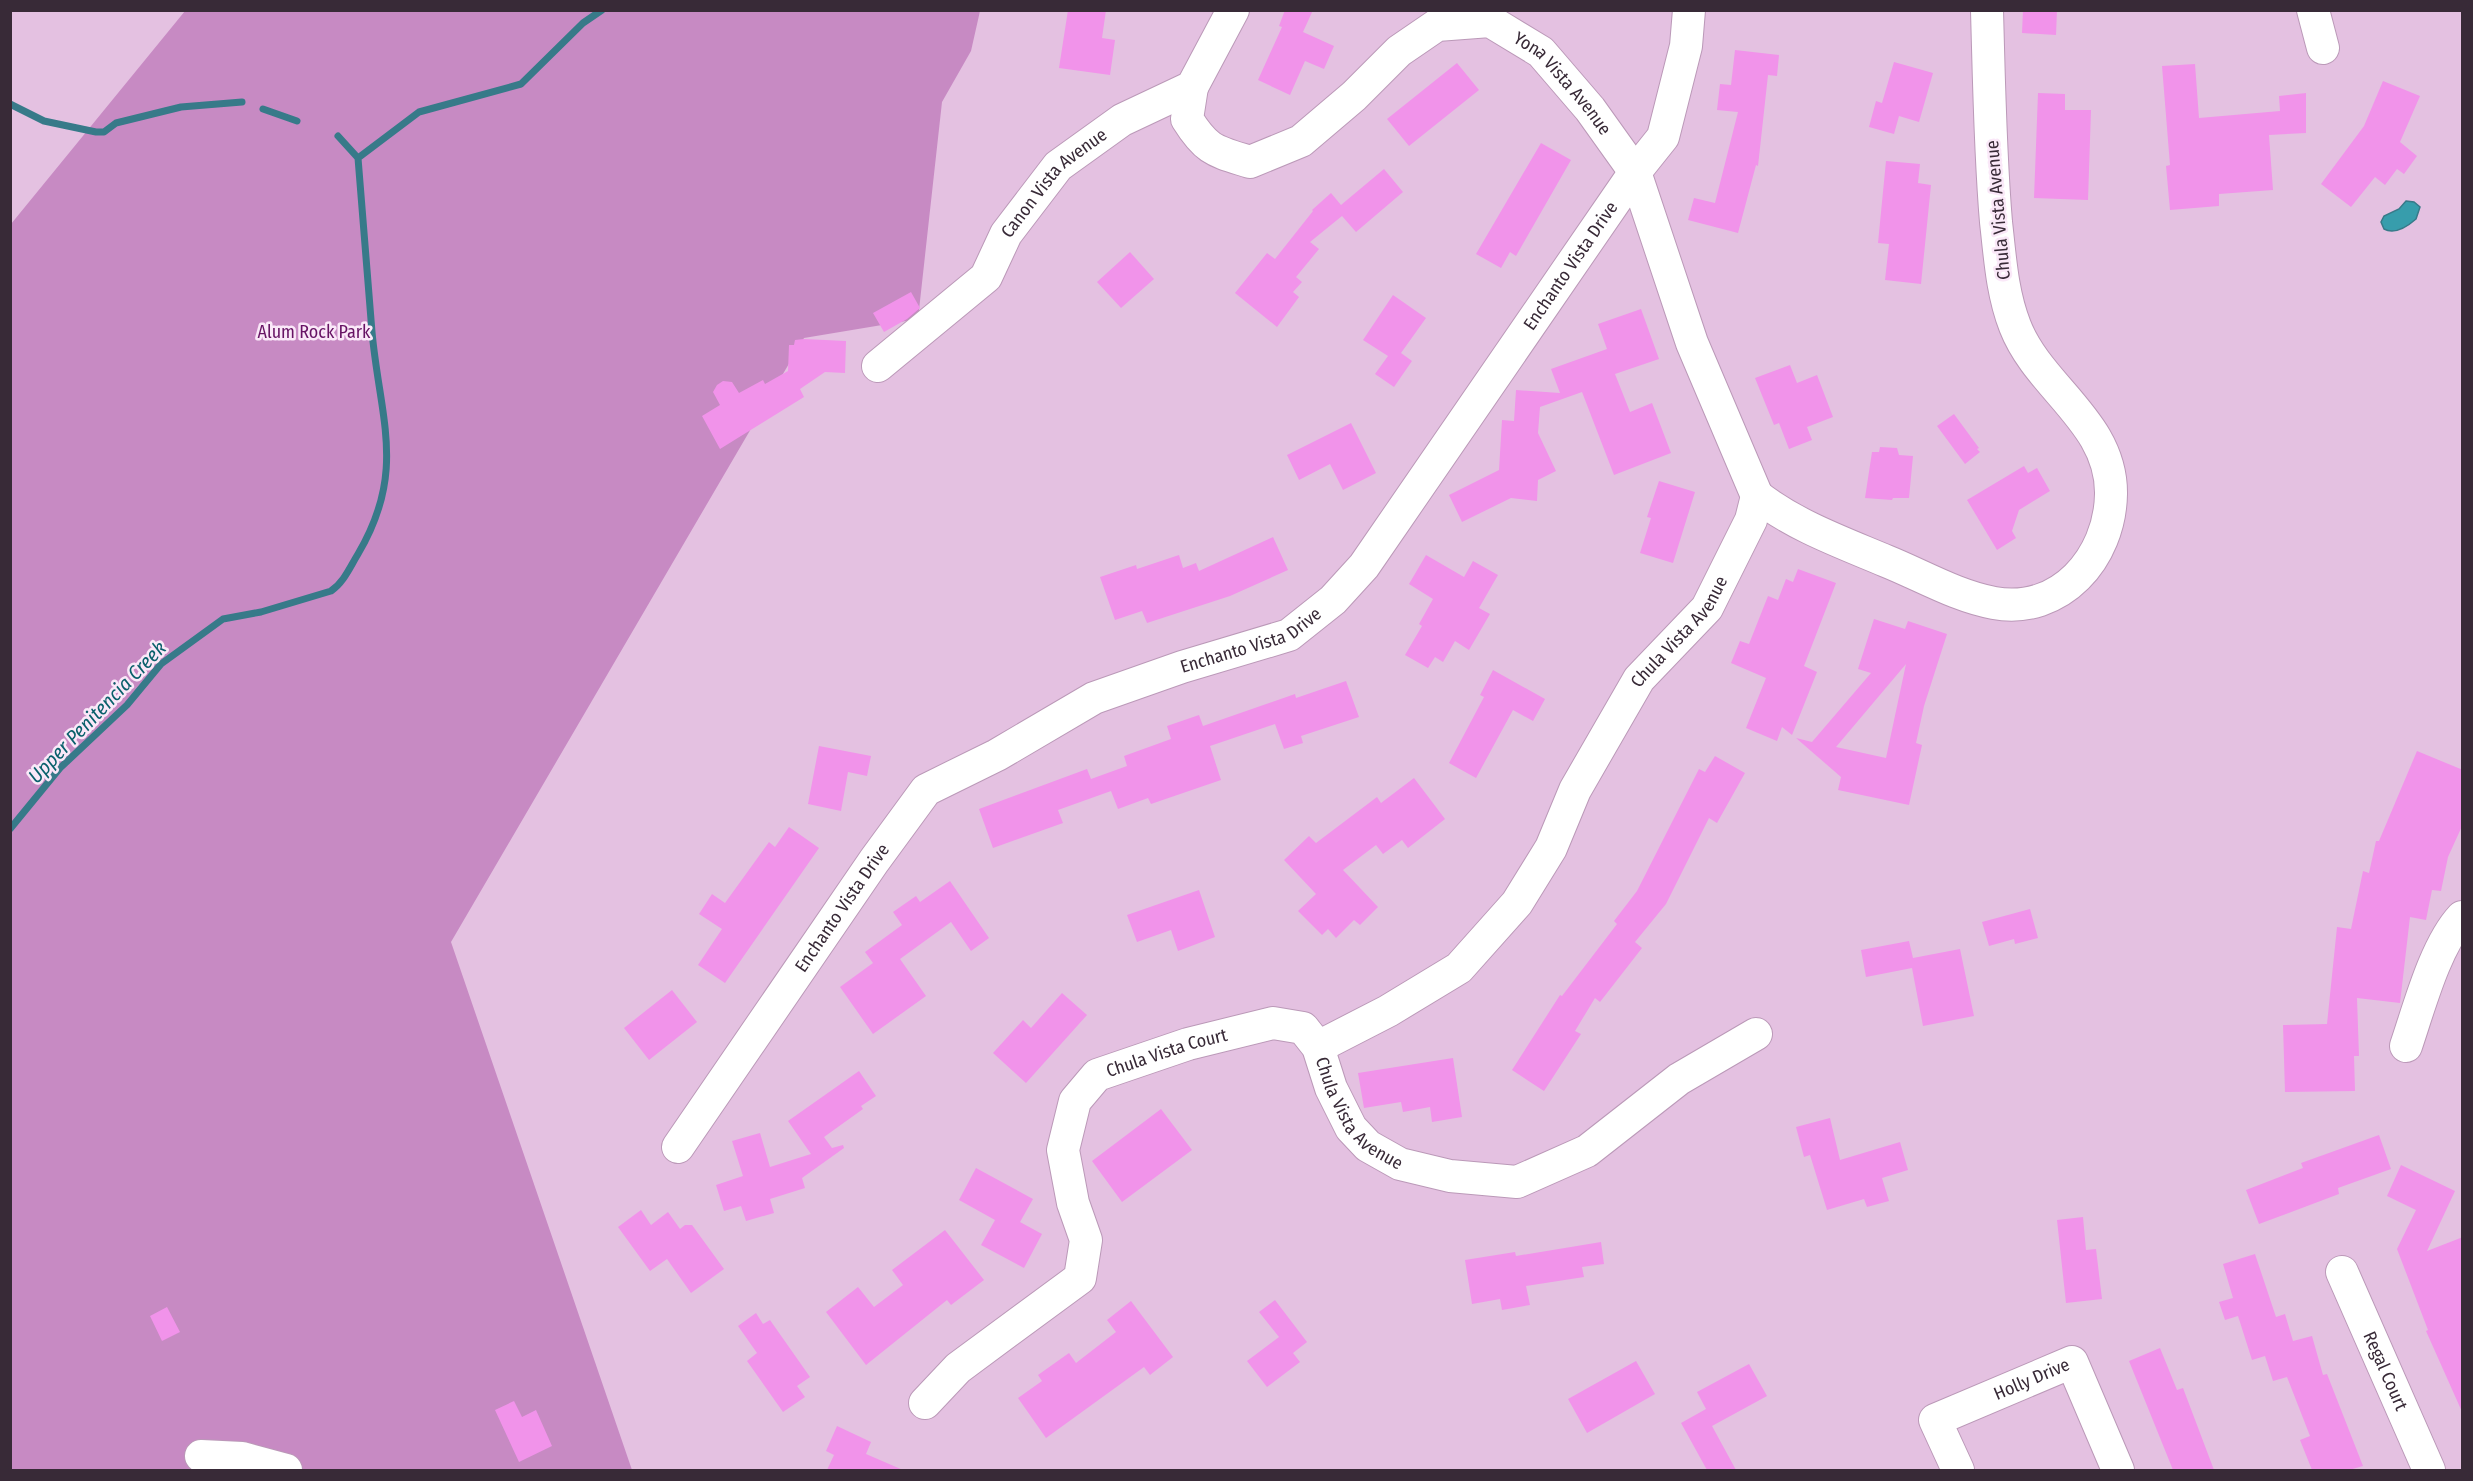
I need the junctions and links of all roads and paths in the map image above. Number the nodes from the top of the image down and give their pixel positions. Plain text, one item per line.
1 (1233, 10) edge
2 (1689, 10) edge
3 (1987, 10) edge
4 (2313, 10) edge
5 (2323, 48) dead end
6 (1192, 87) junction
7 (1635, 172) junction
8 (878, 366) dead end
9 (1757, 496) junction
10 (2463, 917) edge
11 (1756, 1034) dead end
12 (2406, 1046) dead end
13 (1318, 1047) junction
14 (678, 1148) dead end
15 (2343, 1272) dead end
16 (925, 1403) dead end
17 (201, 1456) dead end
18 (286, 1470) edge
19 (1958, 1470) edge
20 (2118, 1470) edge
21 (2429, 1470) edge

1 - 6 street
2 - 7 street, Enchanto Vista Drive
3 - 9 street, Chula Vista Avenue
4 - 5 street
6 - 7 street, Yona Vista Avenue
6 - 8 street, Canon Vista Avenue
7 - 9 street, Yona Vista Avenue
7 - 14 street, Enchanto Vista Drive
9 - 13 street, Chula Vista Avenue
10 - 12 street
11 - 13 street, Chula Vista Avenue
13 - 16 street, Chula Vista Court
15 - 21 street, Regal Court
17 - 18 street
19 - 20 street, Holly Drive

